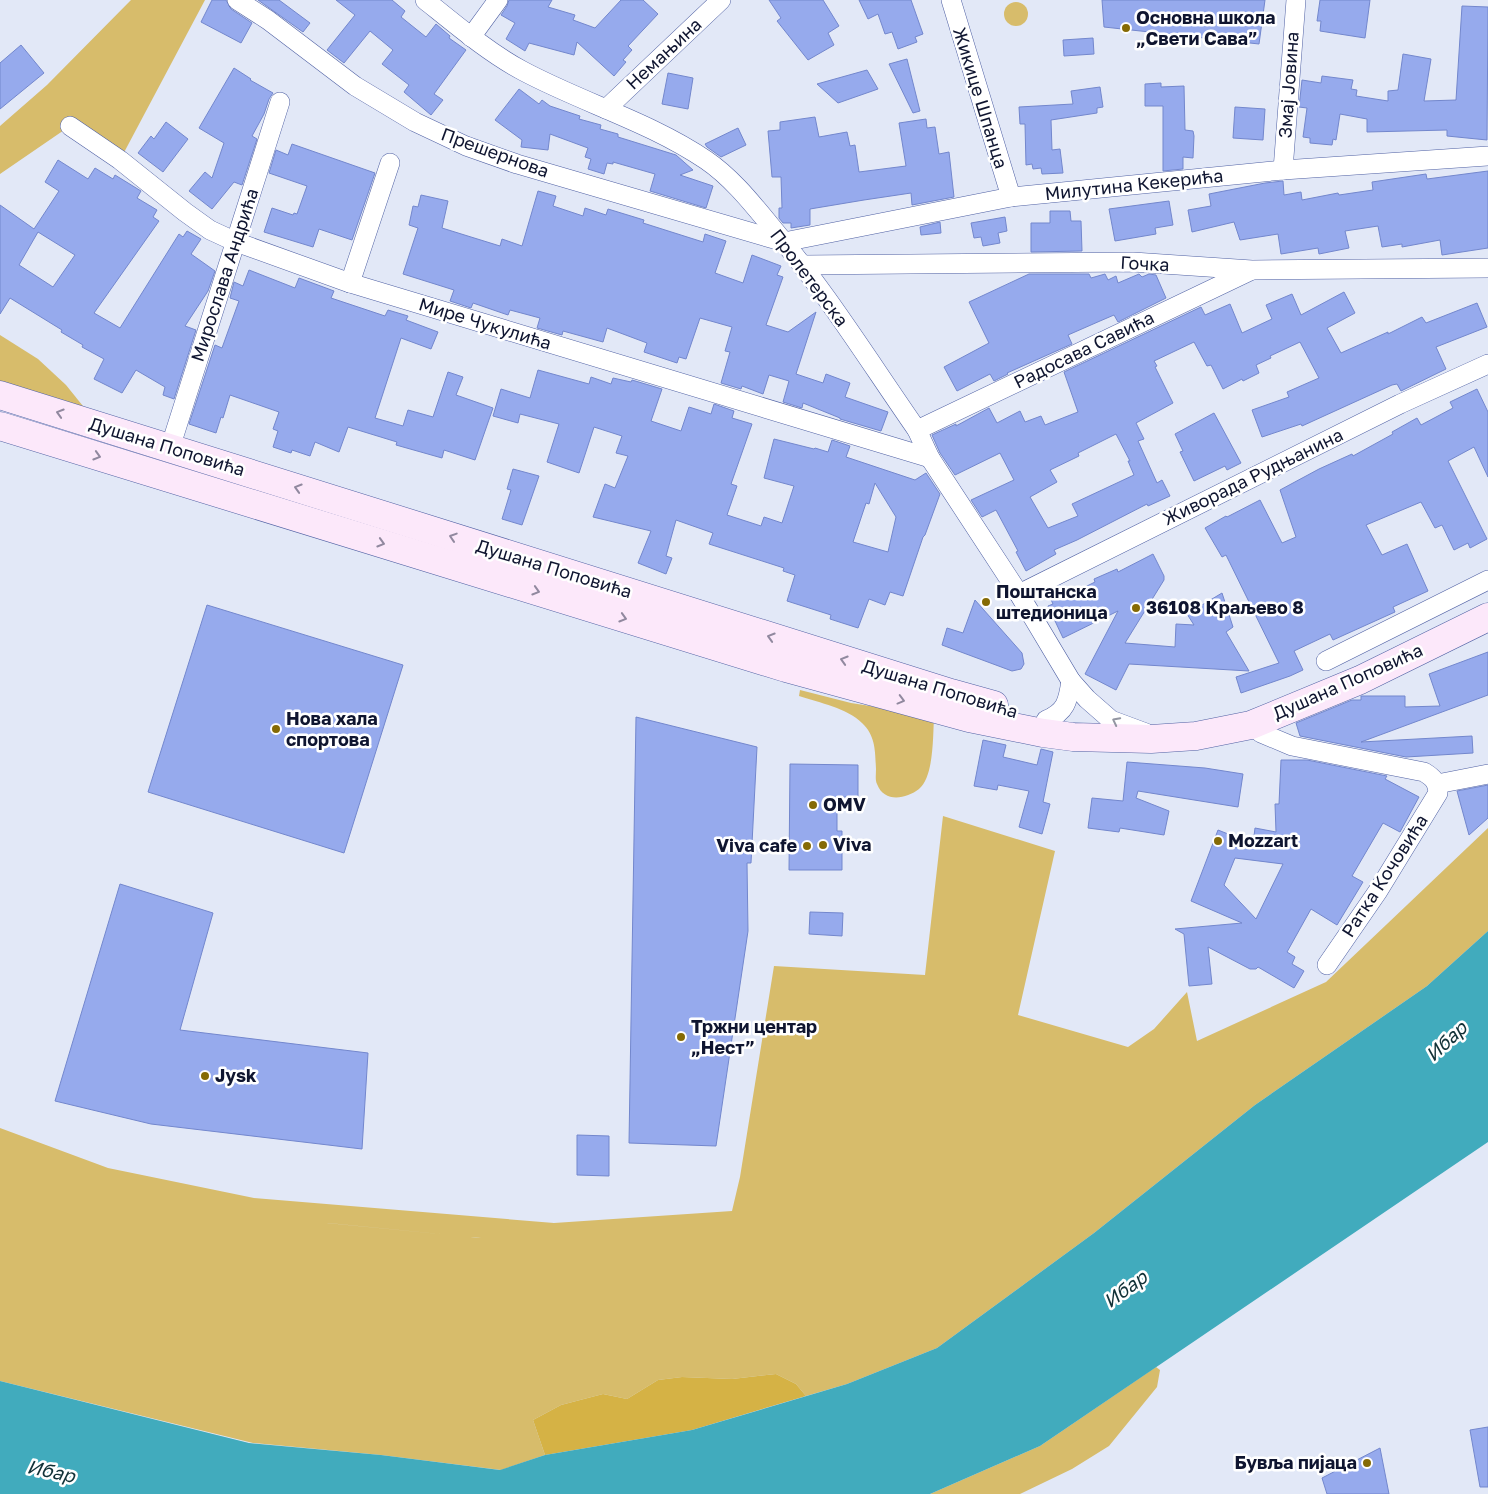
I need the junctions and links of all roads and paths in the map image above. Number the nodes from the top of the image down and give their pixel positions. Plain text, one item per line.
1 (237, 0) edge
2 (425, 0) edge
3 (498, 0) edge
4 (721, 0) edge
5 (951, 0) edge
6 (1296, 0) edge
7 (471, 37) junction
8 (280, 102) dead end
9 (606, 109) junction
10 (70, 126) dead end
11 (1488, 156) edge
12 (390, 162) dead end
13 (1283, 170) junction
14 (1011, 197) junction
15 (236, 242) junction
16 (784, 242) junction
17 (803, 265) junction
18 (1488, 268) edge
19 (1252, 270) junction
20 (350, 283) junction
21 (1488, 364) edge
22 (0, 395) edge
23 (0, 426) edge
24 (917, 430) junction
25 (170, 448) junction
26 (930, 458) junction
27 (1488, 580) edge
28 (1018, 594) junction
29 (1481, 623) edge
30 (1326, 661) dead end
31 (1072, 681) junction
32 (1046, 720) junction
33 (1251, 725) junction
34 (1109, 737) junction
35 (1161, 738) junction
36 (1488, 774) edge
37 (1438, 784) junction
38 (1327, 965) dead end

1 - 16 street, Прешернова
2 - 7 street, Пролетерска
3 - 7 street
4 - 9 street, Немањина
5 - 14 street, Жикице Шпанца
6 - 13 street, Змај Јовина
7 - 9 street, Пролетерска
8 - 15 street, Мирослава Андрића
9 - 16 street, Пролетерска
10 - 15 street, Мире Чукулића
11 - 13 street, Милутина Кекерића
12 - 20 street
13 - 14 street, Милутина Кекерића
14 - 16 street, Милутина Кекерића
15 - 20 street, Мире Чукулића
15 - 25 street, Мирослава Андрића
16 - 17 street, Пролетерска
17 - 19 street, Гочка
17 - 24 street, Пролетерска
18 - 19 street, Гочка
19 - 24 street, Радосава Савића
20 - 26 street, Мире Чукулића
21 - 28 street, Живорада Рудњанина
25 -> 22 main road, Душана Поповића
23 -> 34 main road, Душана Поповића
24 - 26 street, Пролетерска
32 -> 25 main road, Душана Поповића
26 - 28 street, Пролетерска
27 - 30 street, Душана Поповића
28 - 31 street, Пролетерска
29 - 33 main road, Душана Поповића
31 - 32 street
35 -> 31 street, Пролетерска
32 - 34 main road, Душана Поповића
33 - 35 main road, Душана Поповића
33 - 37 street
34 - 35 main road, Душана Поповића
36 - 37 street
37 - 38 street, Ратка Кочовића

